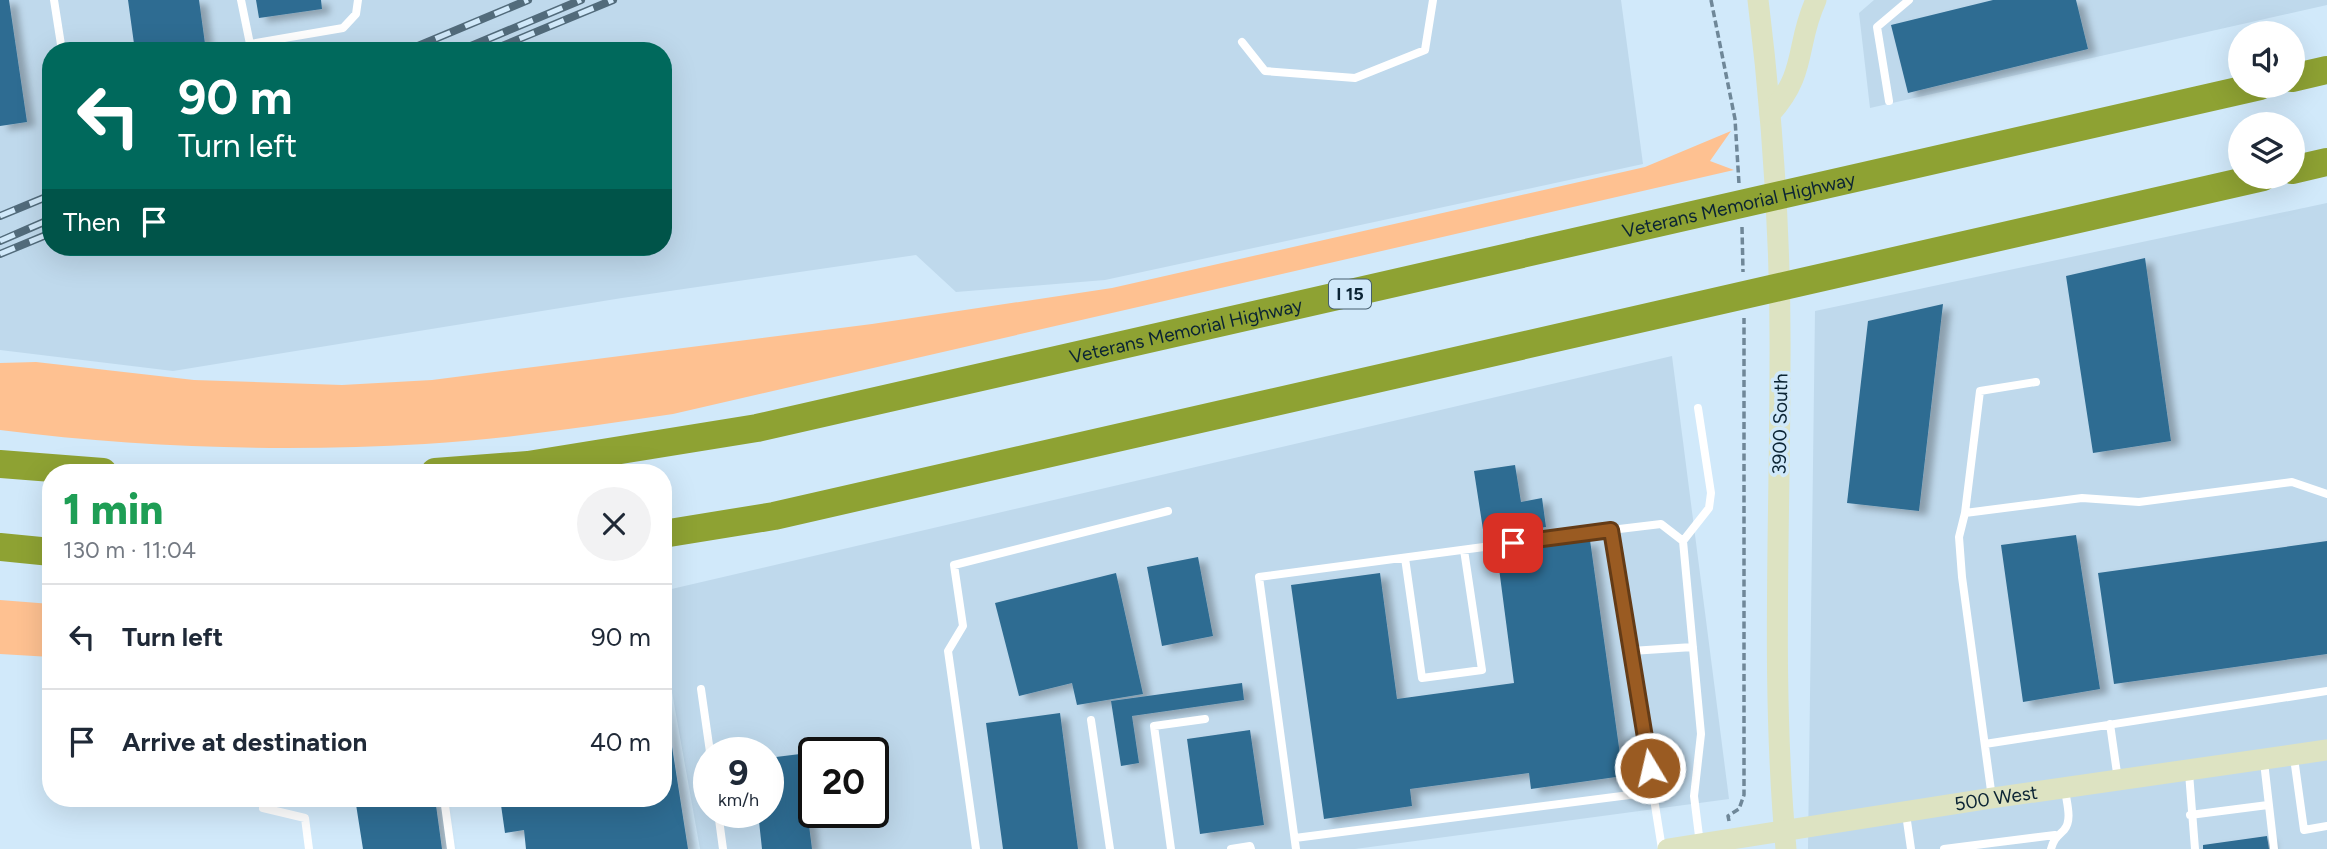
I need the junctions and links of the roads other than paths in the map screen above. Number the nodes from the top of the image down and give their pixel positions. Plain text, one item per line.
1 (54, 0) edge
2 (241, 0) edge
3 (358, 0) edge
4 (1433, 0) edge
5 (1758, 0) edge
6 (1816, 0) edge
7 (1909, 0) edge
8 (61, 42) edge
9 (250, 42) edge
10 (262, 42) edge
11 (1242, 42) dead end
12 (2327, 70) edge
13 (2305, 75) edge
14 (2228, 93) edge
15 (1889, 101) dead end
16 (1770, 114) junction
17 (2327, 162) edge
18 (2305, 167) edge
19 (2228, 185) edge
20 (2036, 382) dead end
21 (1698, 408) dead end
22 (0, 464) edge
23 (534, 464) edge
24 (42, 467) edge
25 (2327, 494) edge
26 (1168, 511) dead end
27 (1965, 513) junction
28 (1611, 530) junction
29 (672, 532) edge
30 (1683, 541) junction
31 (0, 547) edge
32 (1464, 550) junction
33 (42, 551) edge
34 (1405, 558) junction
35 (1693, 647) junction
36 (1631, 651) junction
37 (701, 689) dead end
38 (2327, 691) edge
39 (1205, 719) dead end
40 (1091, 720) dead end
41 (2110, 724) junction
42 (708, 737) edge
43 (1985, 744) junction
44 (2327, 750) edge
45 (2293, 755) junction
46 (2263, 759) junction
47 (2188, 770) junction
48 (2118, 780) junction
49 (2064, 788) junction
50 (1653, 792) junction
51 (1992, 798) junction
52 (2268, 804) junction
53 (445, 807) edge
54 (263, 808) dead end
55 (1906, 811) junction
56 (2190, 815) junction
57 (2327, 826) edge
58 (720, 828) edge
59 (2055, 835) junction
60 (1295, 838) junction
61 (1785, 840) edge
62 (1700, 845) junction
63 (309, 849) edge
64 (451, 849) edge
65 (723, 849) edge
66 (976, 849) edge
67 (1110, 849) edge
68 (1171, 849) edge
69 (1231, 849) edge
70 (1251, 849) edge
71 (1296, 849) edge
72 (1662, 849) edge
73 (1668, 849) edge
74 (1911, 849) edge
75 (1944, 849) edge
76 (2051, 849) edge
77 (2195, 849) edge
78 (2274, 849) edge

1 - 8 lane
2 - 9 lane
3 - 10 lane
4 - 11 lane
5 - 16 main road, 3900 South
6 - 16 main road
7 - 15 lane
12 - 13 highway
14 - 23 highway, Veterans Memorial Highway / I 15
16 - 61 main road, 3900 South
17 - 18 highway
19 - 29 highway
20 - 27 lane
21 - 30 lane
22 - 24 highway
25 - 27 lane
26 - 66 lane
27 - 43 lane
28 - 30 lane
28 - 32 lane
28 - 36 lane
30 - 35 lane
31 - 33 highway
32 - 34 lane
32 - 34 lane
34 - 60 lane
35 - 36 lane
35 - 62 lane
36 - 50 lane
37 - 42 lane
38 - 41 lane
39 - 68 lane
40 - 67 lane
41 - 43 lane
41 - 48 lane
43 - 51 lane
44 - 45 main road, 500 West
45 - 46 main road, 500 West
45 - 57 lane
46 - 47 main road, 500 West
46 - 52 lane
47 - 48 main road, 500 West
47 - 56 lane
48 - 49 main road, 500 West
49 - 51 main road, 500 West
49 - 59 lane
50 - 60 lane
50 - 72 lane
51 - 55 main road, 500 West
52 - 56 lane
52 - 78 lane
53 - 64 lane
54 - 63 lane
55 - 61 main road, 500 West
55 - 74 lane
56 - 77 lane
58 - 65 lane
59 - 75 lane
59 - 76 lane
60 - 71 lane
61 - 62 main road, 500 West
62 - 73 main road, 500 West
69 - 70 lane

